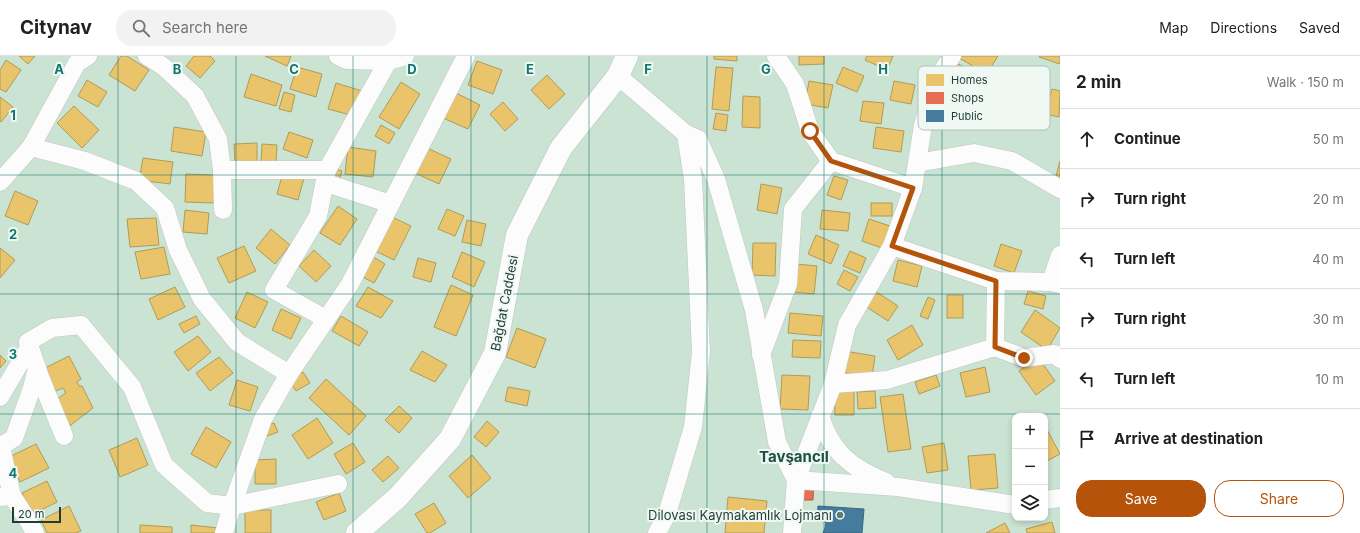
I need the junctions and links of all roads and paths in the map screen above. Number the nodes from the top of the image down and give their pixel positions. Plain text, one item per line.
1 (88, 56) edge
2 (147, 56) edge
3 (405, 56) edge
4 (466, 56) edge
5 (626, 56) edge
6 (776, 56) edge
7 (952, 56) edge
8 (344, 57) edge
9 (388, 61) junction
10 (946, 66) edge
11 (618, 76) junction
12 (923, 130) edge
13 (686, 134) junction
14 (31, 147) junction
15 (831, 161) junction
16 (917, 163) junction
17 (222, 170) junction
18 (326, 176) junction
19 (0, 182) edge
20 (913, 188) junction
21 (1060, 189) edge
22 (391, 204) junction
23 (223, 210) dead end
24 (892, 246) junction
25 (1060, 255) edge
26 (996, 281) junction
27 (1055, 283) edge
28 (326, 320) junction
29 (30, 346) junction
30 (995, 347) junction
31 (761, 356) junction
32 (1060, 359) edge
33 (37, 368) junction
34 (289, 374) junction
35 (833, 384) junction
36 (0, 397) edge
37 (820, 416) junction
38 (64, 436) dead end
39 (1, 447) edge
40 (796, 480) junction
41 (338, 484) dead end
42 (898, 487) junction
43 (6, 496) edge
44 (1060, 498) edge
45 (1048, 500) edge
46 (1012, 504) edge
47 (232, 506) junction
48 (35, 533) edge
49 (224, 533) edge
50 (357, 533) edge
51 (657, 533) edge
52 (792, 533) edge

1 - 14 street
2 - 17 street
3 - 9 street
4 - 22 street
5 - 11 main road, Bağdat Caddesi
6 - 15 street
7 - 10 street
8 - 9 street
9 - 18 street
11 - 13 street
11 - 50 main road, Bağdat Caddesi
12 - 16 street
13 - 31 street
13 - 51 street
14 - 19 street
14 - 34 street
15 - 20 street
15 - 31 street
16 - 20 street
16 - 21 street
17 - 18 street
17 - 23 street
18 - 22 street
18 - 28 street
20 - 24 street
22 - 28 street
24 - 26 street
24 - 35 street
25 - 27 street
26 - 27 street
26 - 30 street
28 - 34 street
29 - 33 street
29 - 36 street
29 - 47 street
30 - 32 street
30 - 35 street
31 - 40 street
33 - 38 street
33 - 39 street
34 - 47 street
35 - 37 street
37 - 40 street
37 - 42 street
39 - 43 street
40 - 42 street
40 - 52 street
41 - 47 street
42 - 46 street
43 - 48 street
44 - 45 street
47 - 49 street

